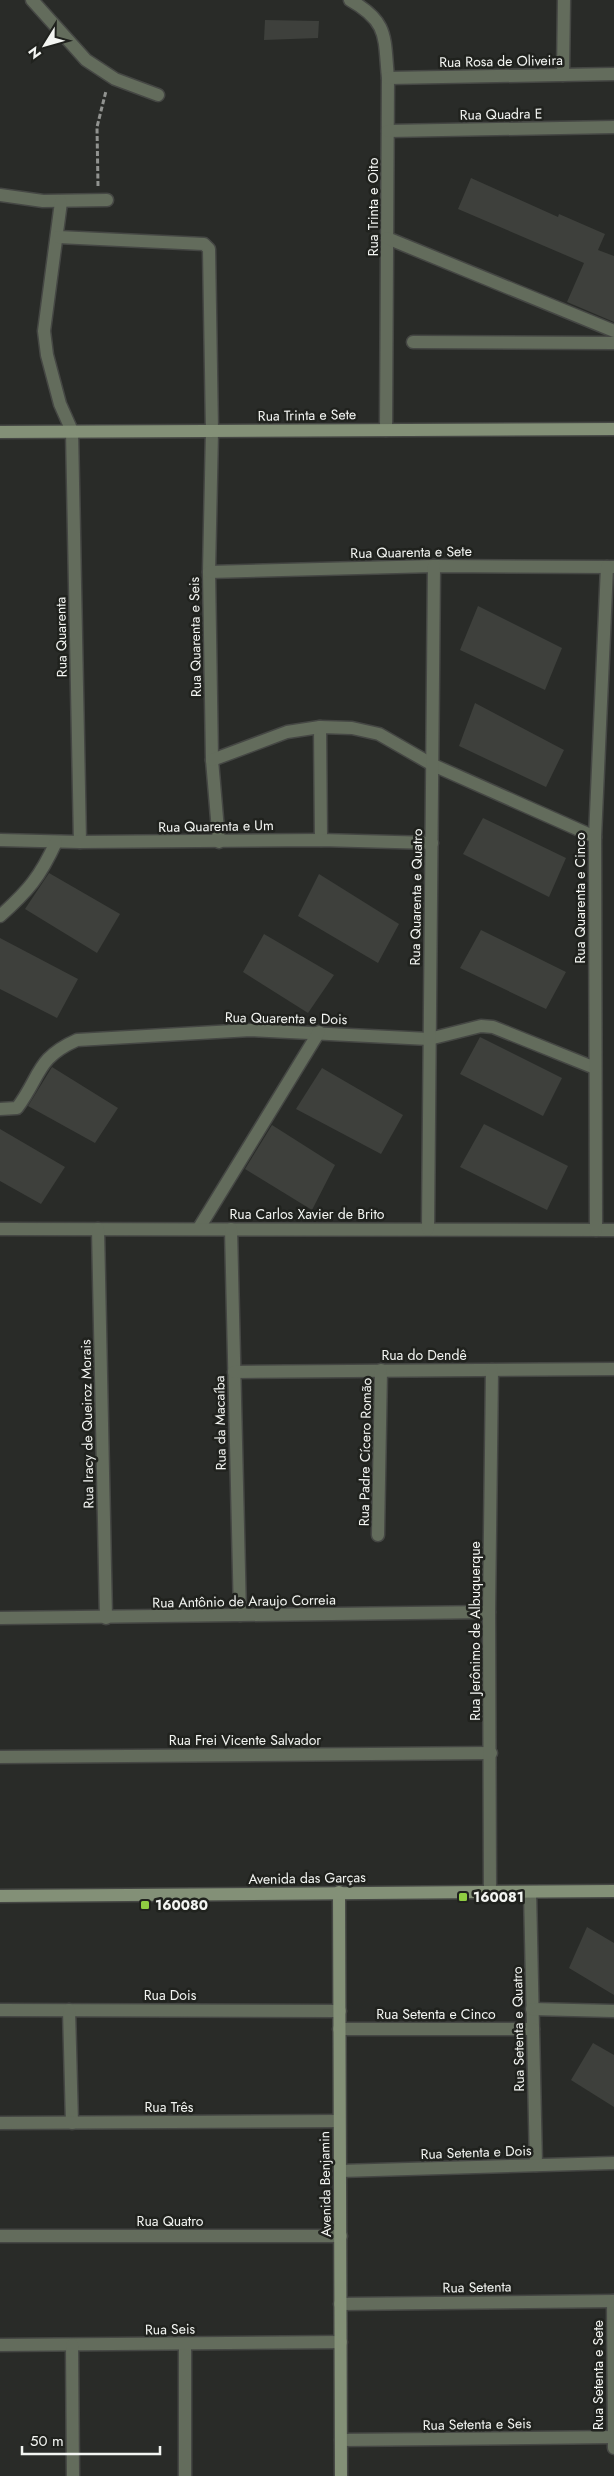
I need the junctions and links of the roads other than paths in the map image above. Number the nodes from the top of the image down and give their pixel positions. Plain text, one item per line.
1 (32, 0) edge
2 (350, 0) edge
3 (564, 0) edge
4 (372, 5) edge
5 (614, 74) edge
6 (563, 75) junction
7 (388, 78) junction
8 (158, 95) dead end
9 (614, 127) edge
10 (388, 131) junction
11 (0, 195) edge
12 (103, 200) road end
13 (61, 202) junction
14 (58, 237) junction
15 (387, 238) junction
16 (614, 331) edge
17 (413, 342) dead end
18 (614, 343) edge
19 (614, 429) edge
20 (386, 430) junction
21 (212, 431) junction
22 (0, 432) edge
23 (72, 432) junction
24 (434, 566) junction
25 (610, 567) edge
26 (209, 572) junction
27 (320, 727) junction
28 (212, 760) junction
29 (432, 765) junction
30 (595, 837) junction
31 (0, 840) edge
32 (321, 840) junction
33 (56, 842) junction
34 (80, 842) junction
35 (219, 842) junction
36 (432, 844) junction
37 (0, 916) edge
38 (319, 1032) junction
39 (429, 1039) junction
40 (595, 1068) junction
41 (0, 1109) edge
42 (199, 1228) junction
43 (0, 1229) edge
44 (98, 1229) junction
45 (231, 1229) junction
46 (428, 1230) junction
47 (596, 1230) junction
48 (614, 1230) edge
49 (381, 1370) junction
50 (492, 1370) junction
51 (614, 1370) edge
52 (234, 1372) junction
53 (378, 1535) dead end
54 (489, 1612) junction
55 (240, 1616) junction
56 (0, 1618) edge
57 (106, 1618) junction
58 (491, 1753) junction
59 (0, 1757) edge
60 (490, 1891) junction
61 (339, 1892) junction
62 (530, 1892) junction
63 (614, 1892) edge
64 (0, 1896) edge
65 (532, 2009) junction
66 (0, 2010) edge
67 (68, 2010) junction
68 (340, 2011) junction
69 (614, 2011) edge
70 (339, 2029) junction
71 (533, 2029) junction
72 (339, 2121) junction
73 (0, 2123) edge
74 (72, 2123) junction
75 (614, 2163) edge
76 (536, 2165) junction
77 (340, 2171) junction
78 (0, 2236) edge
79 (341, 2236) junction
80 (614, 2301) edge
81 (340, 2304) junction
82 (341, 2342) junction
83 (184, 2344) junction
84 (0, 2345) edge
85 (72, 2345) junction
86 (614, 2437) edge
87 (340, 2440) junction
88 (614, 2448) edge
89 (73, 2476) edge
90 (185, 2476) edge
91 (341, 2476) edge

1 - 8 street
2 - 4 street, Rua Trinta e Oito
3 - 6 street
4 - 7 street, Rua Trinta e Oito
5 - 6 street, Rua Rosa de Oliveira
6 - 7 street, Rua Rosa de Oliveira
7 - 10 street, Rua Trinta e Oito
9 - 10 street, Rua Quadra E
10 - 15 street, Rua Trinta e Oito
11 - 13 street
12 - 13 street
13 - 14 street
14 - 21 street, Rua Quarenta e Seis
14 - 23 street
15 - 16 street
15 - 20 street, Rua Trinta e Oito
17 - 18 street
19 - 20 street, Rua Trinta e Sete
20 - 21 street, Rua Trinta e Sete
21 - 23 street, Rua Trinta e Sete
21 - 26 street, Rua Quarenta e Seis
22 - 23 street, Rua Trinta e Sete
23 - 34 street, Rua Quarenta
24 - 25 street, Rua Quarenta e Sete
24 - 26 street, Rua Quarenta e Sete
24 - 29 street, Rua Quarenta e Quatro
25 - 30 street, Rua Quarenta e Cinco
26 - 28 street, Rua Quarenta e Seis
27 - 28 street
27 - 29 street
27 - 32 street
28 - 35 street, Rua Quarenta e Seis
29 - 30 street
29 - 36 street, Rua Quarenta e Quatro
30 - 40 street, Rua Quarenta e Cinco
31 - 33 street, Rua Quarenta e Um
32 - 35 street, Rua Quarenta e Um
32 - 36 street, Rua Quarenta e Um
33 - 34 street, Rua Quarenta e Um
33 - 37 street
34 - 35 street, Rua Quarenta e Um
36 - 39 street, Rua Quarenta e Quatro
38 - 39 street, Rua Quarenta e Dois
38 - 41 street, Rua Quarenta e Dois
38 - 42 street
39 - 40 street, Rua Quarenta e Dois
39 - 46 street, Rua Quarenta e Quatro
40 - 47 street, Rua Quarenta e Cinco
42 - 44 street, Rua Carlos Xavier de Brito
42 - 45 street, Rua Carlos Xavier de Brito
43 - 44 street, Rua Carlos Xavier de Brito
44 - 57 street, Rua Iracy de Queiroz Morais
45 - 46 street, Rua Carlos Xavier de Brito
45 - 52 street, Rua da Macaíba
46 - 47 street, Rua Carlos Xavier de Brito
47 - 48 street, Rua Carlos Xavier de Brito
49 - 50 street, Rua do Dendê
49 - 52 street, Rua do Dendê
49 - 53 street, Rua Padre Cícero Romão
50 - 51 street, Rua do Dendê
50 - 54 street, Rua Jerônimo de Albuquerque
52 - 55 street, Rua da Macaíba
54 - 55 street, Rua Antônio de Araujo Correia
54 - 58 street, Rua Jerônimo de Albuquerque
55 - 57 street, Rua Antônio de Araujo Correia
56 - 57 street, Rua Antônio de Araujo Correia
58 - 59 street, Rua Frei Vicente Salvador
58 - 60 street, Rua Jerônimo de Albuquerque
60 - 61 street, Avenida das Garças
60 - 62 street, Avenida das Garças
61 - 64 street, Avenida das Garças
61 - 68 street, Avenida Benjamin
62 - 63 street, Avenida das Garças
62 - 65 street, Rua Setenta e Quatro
65 - 69 street
65 - 71 street, Rua Setenta e Quatro
66 - 67 street, Rua Dois
67 - 68 street, Rua Dois
67 - 74 street
68 - 70 street, Avenida Benjamin
70 - 71 street, Rua Setenta e Cinco
70 - 72 street, Avenida Benjamin
71 - 76 street, Rua Setenta e Quatro
72 - 74 street, Rua Três
72 - 77 street, Avenida Benjamin
73 - 74 street, Rua Três
75 - 76 street, Rua Setenta e Dois
76 - 77 street, Rua Setenta e Dois
77 - 79 street, Avenida Benjamin
78 - 79 street, Rua Quatro
79 - 81 street, Avenida Benjamin
80 - 81 street, Rua Setenta
80 - 86 street, Rua Setenta e Sete
81 - 82 street, Avenida Benjamin
82 - 83 street, Rua Seis
82 - 87 street, Avenida Benjamin
83 - 85 street, Rua Seis
83 - 90 street
84 - 85 street, Rua Seis
85 - 89 street
86 - 87 street, Rua Setenta e Seis
86 - 88 street, Rua Setenta e Sete
87 - 91 street, Avenida Benjamin

